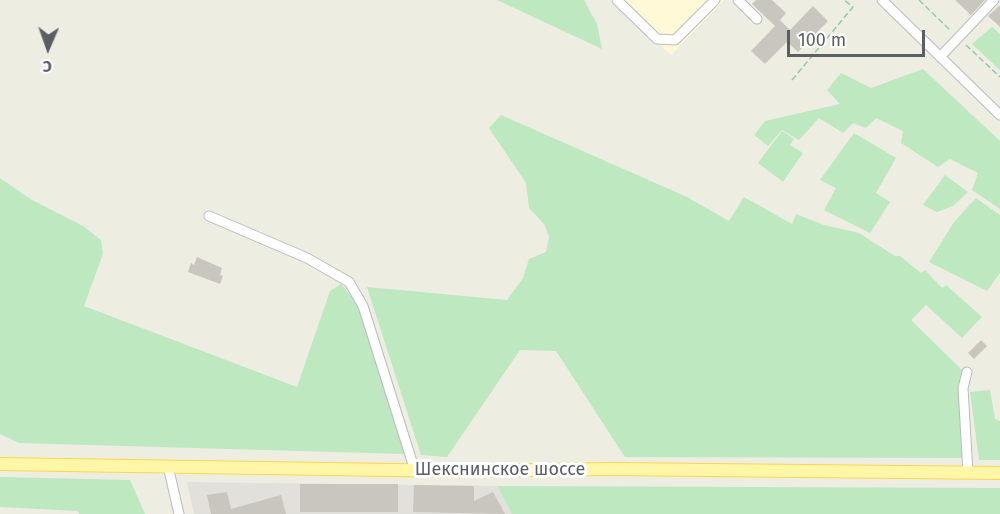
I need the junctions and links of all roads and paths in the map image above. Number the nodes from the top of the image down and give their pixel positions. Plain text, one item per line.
1 (617, 0) edge
2 (714, 0) edge
3 (738, 0) edge
4 (844, 0) edge
5 (882, 0) edge
6 (994, 0) edge
7 (757, 19) dead end
8 (940, 57) junction
9 (792, 80) dead end
10 (1000, 115) edge
11 (209, 216) dead end
12 (967, 372) dead end
13 (0, 464) edge
14 (168, 466) junction
15 (415, 471) junction
16 (968, 473) junction
17 (1000, 473) edge
18 (179, 514) edge

1 - 2 street
3 - 7 street
4 - 9 path
5 - 8 street
6 - 8 street
8 - 10 street
11 - 15 street
12 - 16 street
13 - 14 main road, Шекснинское шоссе
14 - 15 main road, Шекснинское шоссе
14 - 18 street
15 - 16 main road, Шекснинское шоссе
16 - 17 main road, Шекснинское шоссе

